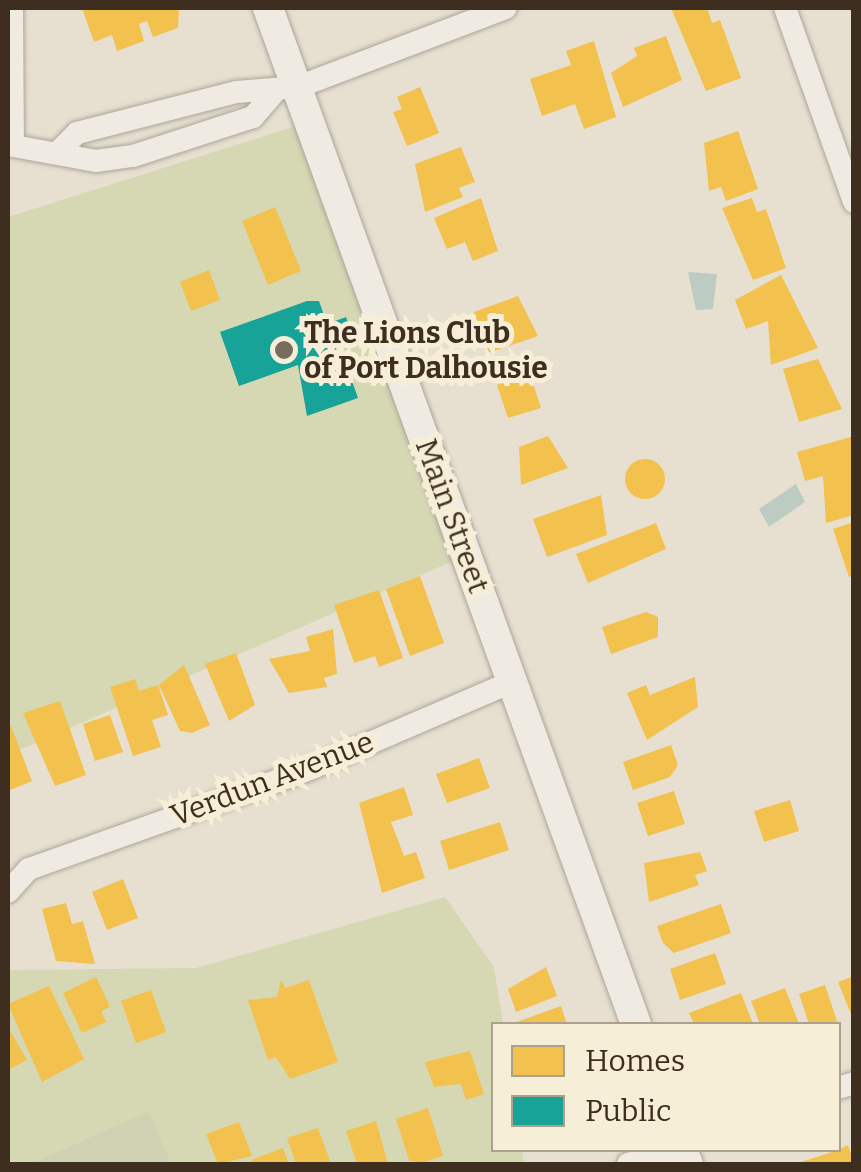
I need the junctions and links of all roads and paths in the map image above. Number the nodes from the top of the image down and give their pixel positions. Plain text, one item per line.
1 (12, 8) edge
2 (268, 8) edge
3 (506, 8) edge
4 (785, 8) edge
5 (286, 91) junction
6 (10, 144) edge
7 (61, 148) junction
8 (854, 202) edge
9 (512, 682) junction
10 (8, 892) edge
11 (635, 1022) edge
12 (667, 1152) edge
13 (628, 1164) edge

1 - 6 street
2 - 5 main road, Main Street
3 - 5 street
4 - 8 street
5 - 7 street
5 - 7 street
5 - 9 main road, Main Street
6 - 7 street
9 - 10 street, Verdun Avenue
9 - 11 main road, Main Street
12 - 13 street

